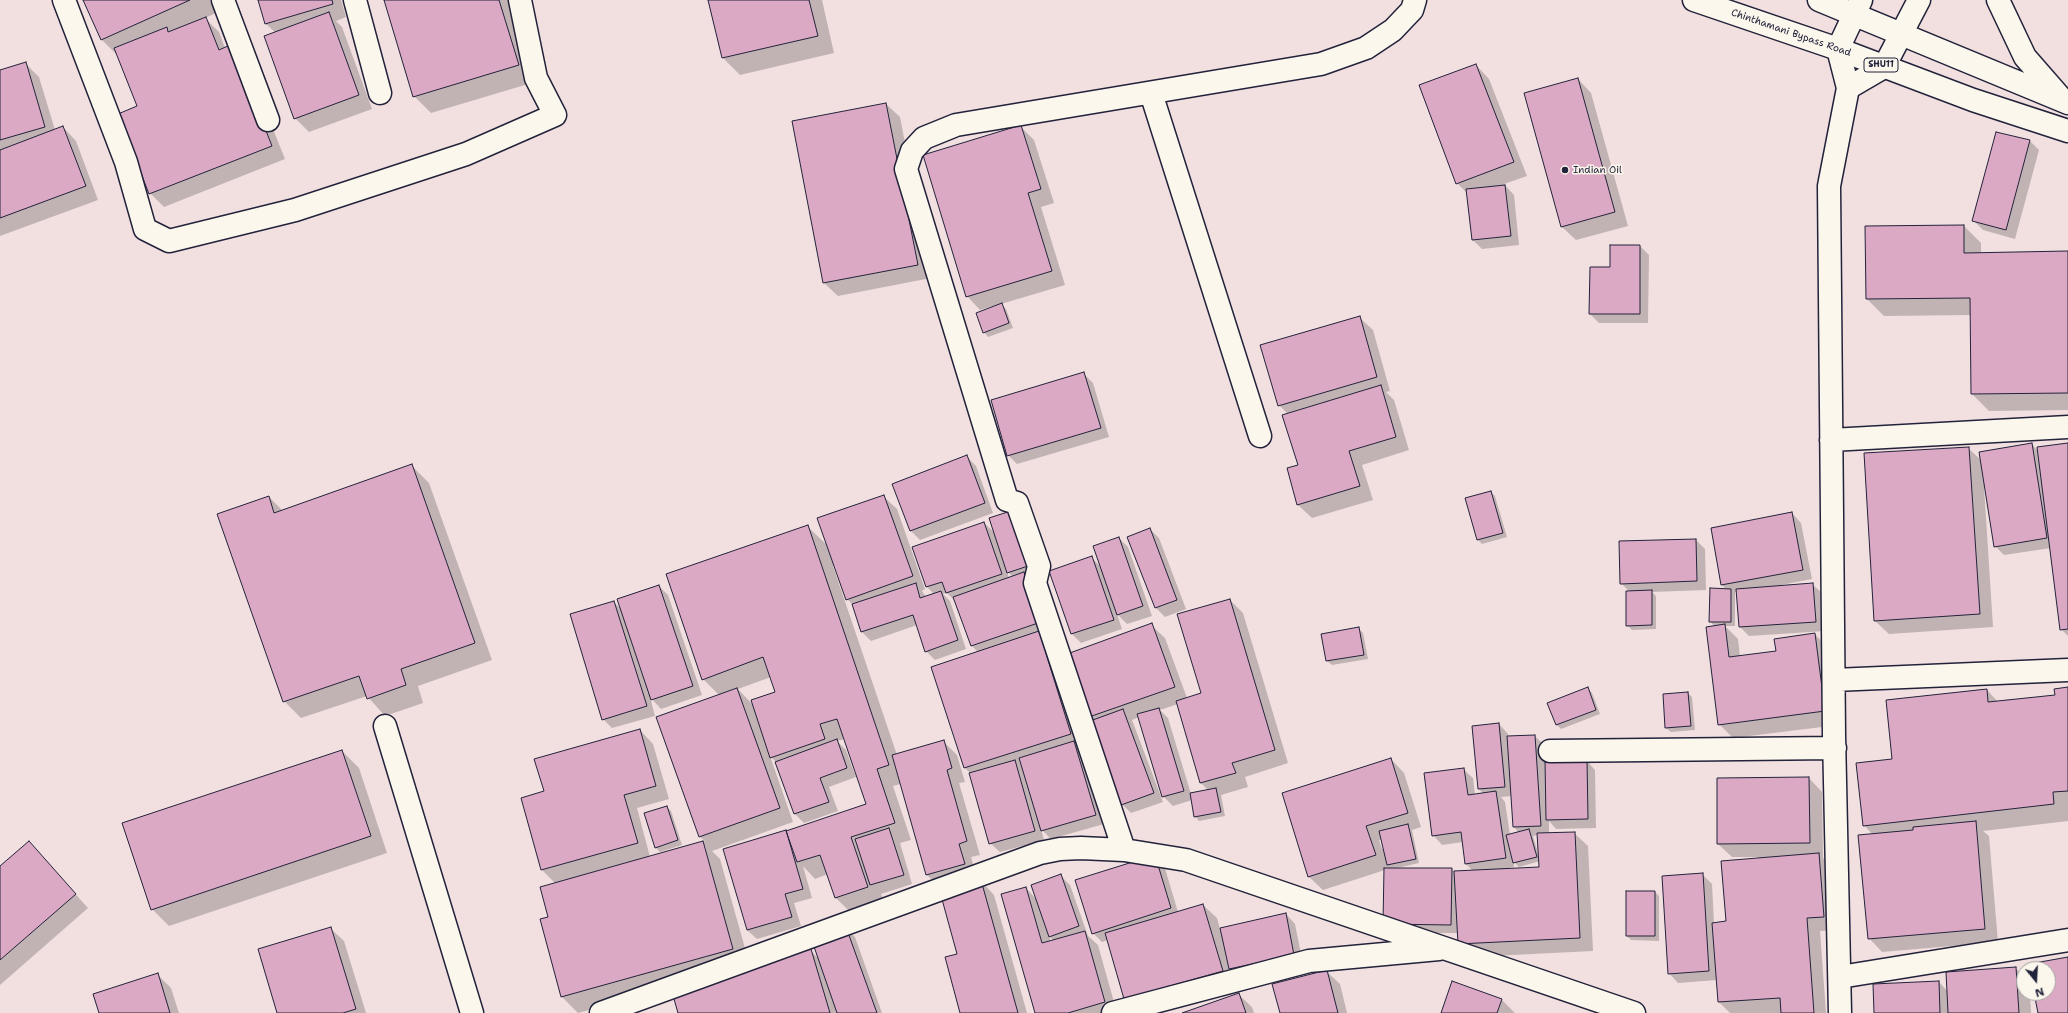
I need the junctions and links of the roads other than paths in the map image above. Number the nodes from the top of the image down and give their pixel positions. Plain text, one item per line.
1 (64, 0) edge
2 (223, 0) edge
3 (355, 0) edge
4 (520, 0) edge
5 (1415, 0) edge
6 (1694, 0) edge
7 (1818, 0) edge
8 (1919, 0) edge
9 (1998, 0) edge
10 (1858, 8) edge
11 (1901, 36) junction
12 (1838, 49) junction
13 (1884, 67) junction
14 (1848, 88) junction
15 (380, 93) dead end
16 (1151, 93) junction
17 (2066, 102) edge
18 (268, 120) dead end
19 (2068, 131) edge
20 (2068, 427) edge
21 (1260, 436) dead end
22 (1831, 440) junction
23 (2068, 670) edge
24 (1834, 680) junction
25 (385, 726) dead end
26 (1835, 748) junction
27 (1550, 752) dead end
28 (1124, 850) junction
29 (2068, 940) edge
30 (1447, 949) junction
31 (1840, 977) junction
32 (652, 1004) edge
33 (472, 1013) edge
34 (601, 1013) edge
35 (1113, 1013) edge
36 (1634, 1013) edge
37 (1840, 1013) edge

1 - 4 main road
2 - 18 main road
3 - 15 main road
5 - 16 main road
6 - 12 main road, Chinthamani Bypass Road / SHU11
7 - 10 main road
8 - 11 main road
9 - 17 main road
10 - 11 main road
10 - 12 main road
11 - 13 main road
11 - 17 main road
12 - 13 main road, Chinthamani Bypass Road / SHU11
12 - 14 main road
13 - 14 main road
13 - 19 main road, Chinthamani Bypass Road / SHU11
14 - 22 main road
16 - 21 main road
16 - 28 main road
20 - 22 main road
22 - 24 main road
23 - 24 main road
24 - 26 main road
25 - 33 main road
26 - 27 main road
26 - 31 main road
28 - 30 main road
28 - 32 main road
29 - 31 main road
30 - 35 main road
30 - 36 main road
31 - 37 main road
32 - 34 main road

